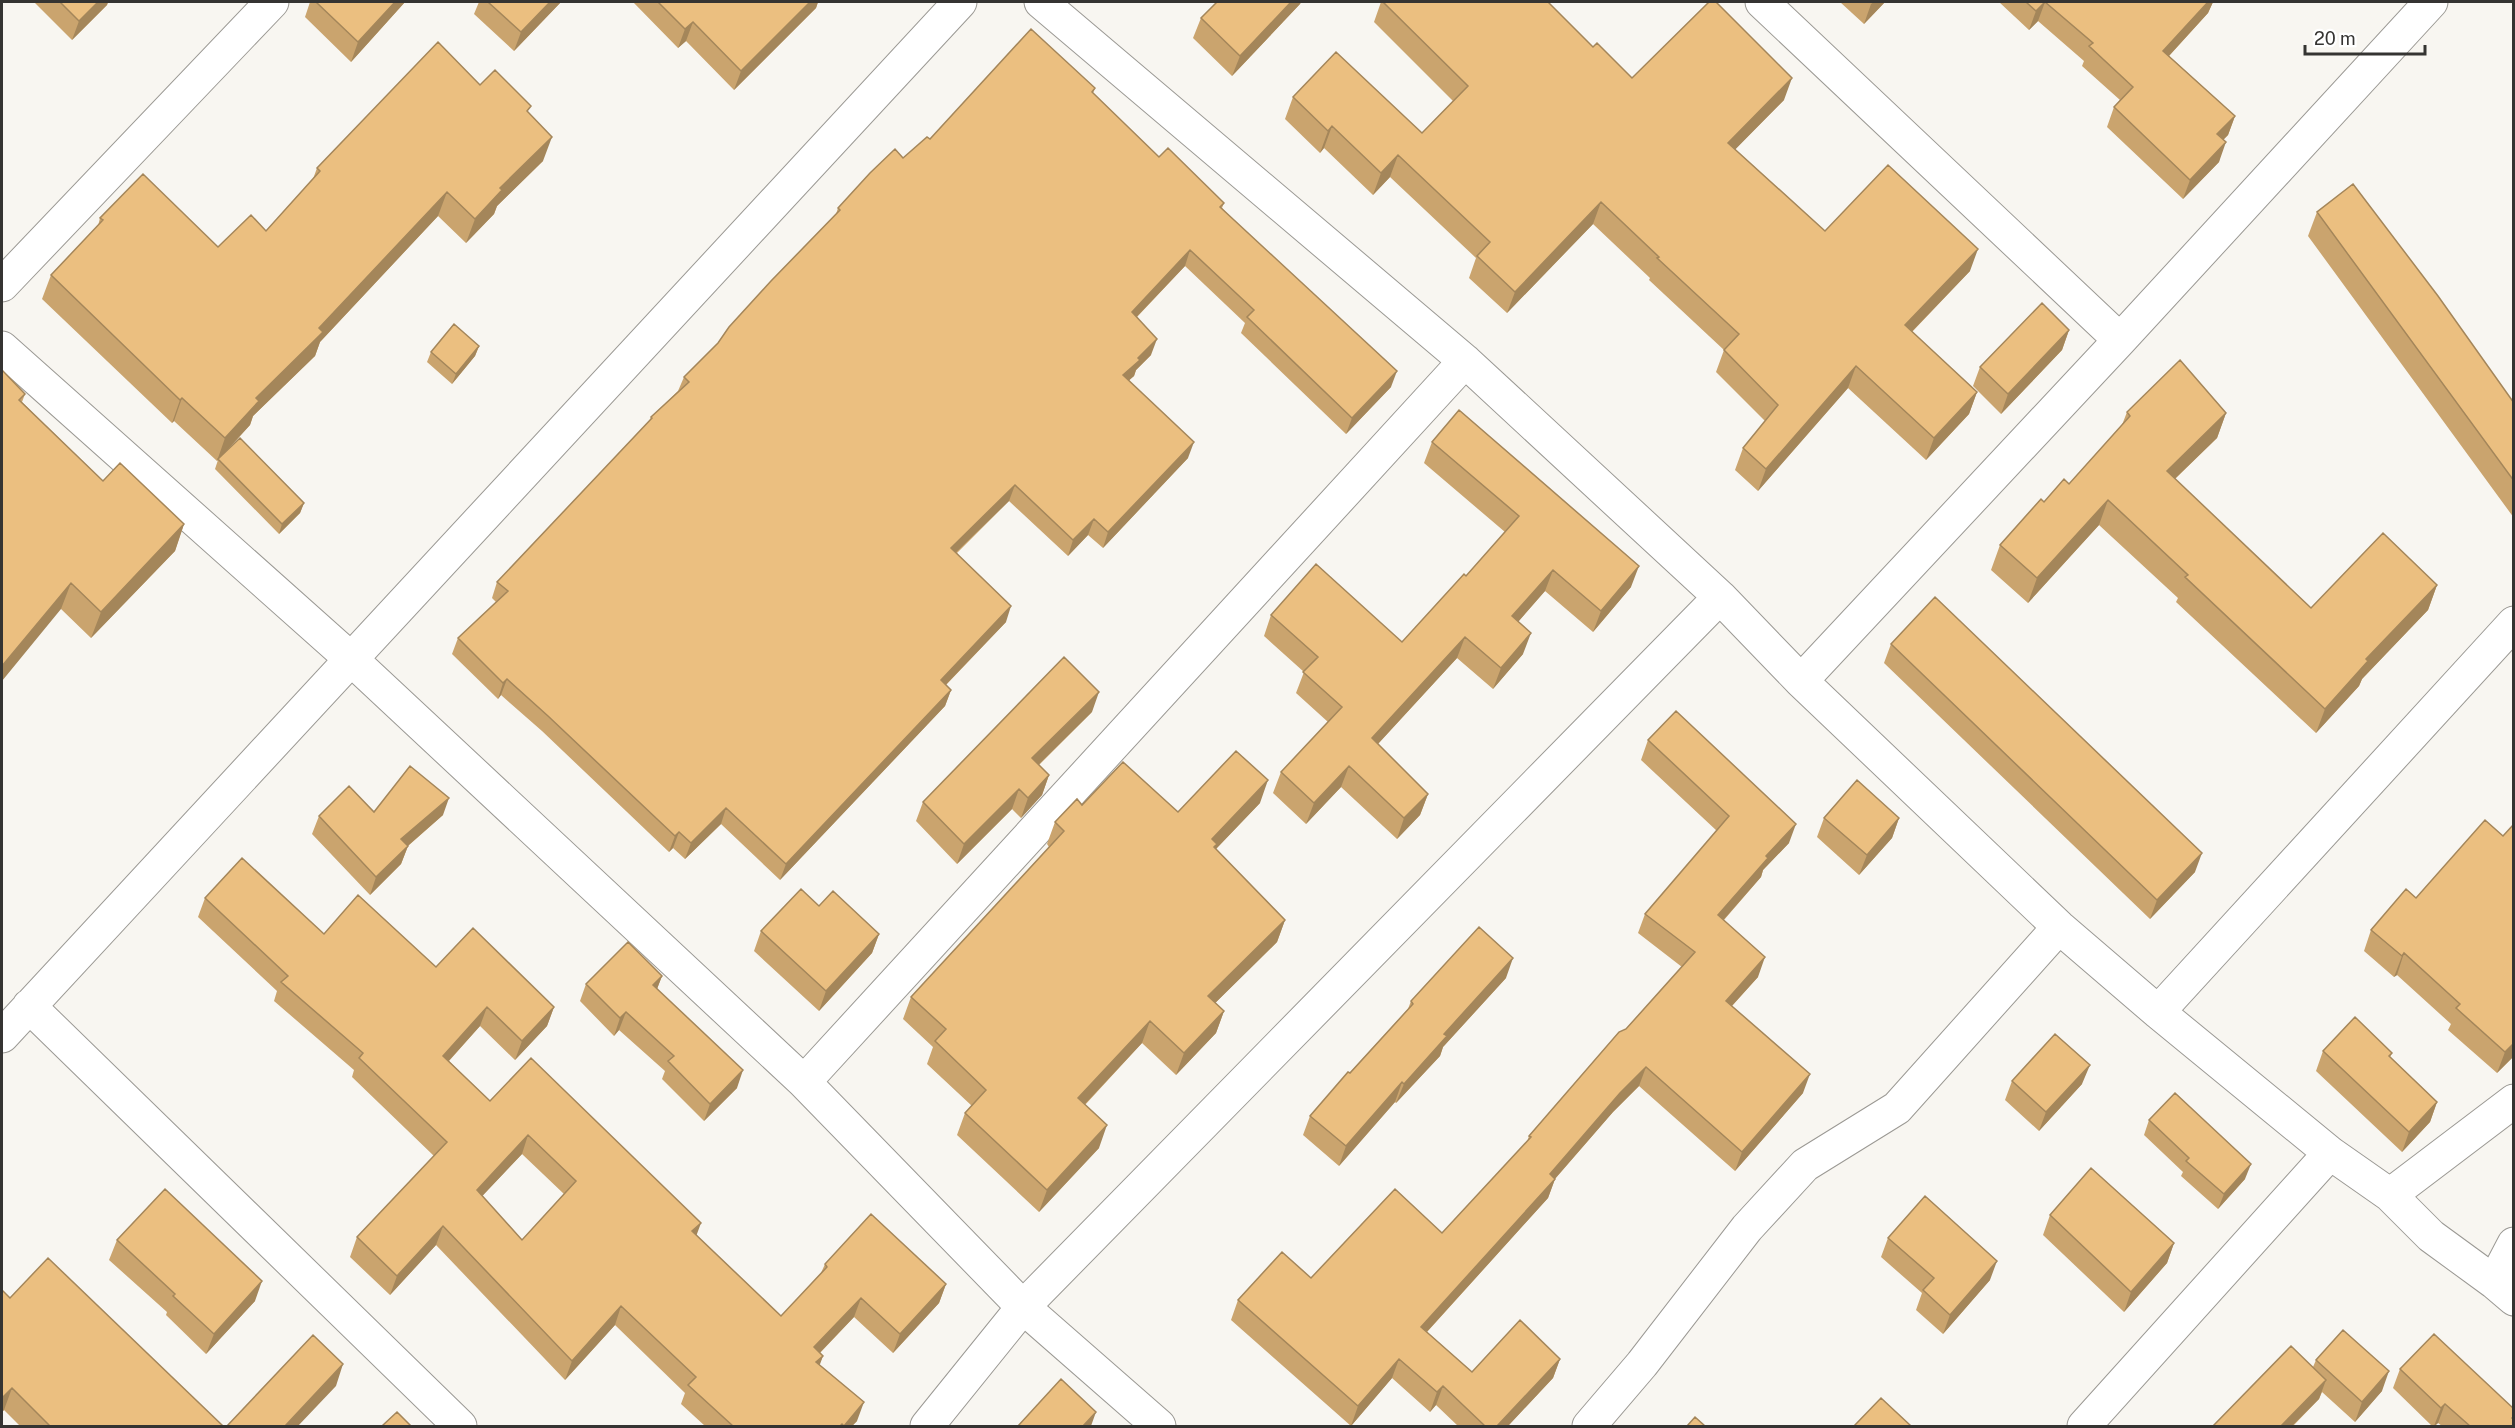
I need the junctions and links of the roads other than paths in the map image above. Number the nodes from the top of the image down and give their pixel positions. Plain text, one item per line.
1 (272, 2) edge
2 (960, 2) edge
3 (1041, 2) edge
4 (1762, 2) edge
5 (2425, 3) edge
6 (2, 285) edge
7 (2120, 340) junction
8 (2, 348) edge
9 (1466, 361) junction
10 (1720, 597) junction
11 (2514, 623) edge
12 (351, 659) junction
13 (1801, 681) junction
14 (2059, 927) junction
15 (29, 1006) junction
16 (2158, 1012) junction
17 (2, 1036) edge
18 (804, 1082) junction
19 (2514, 1101) edge
20 (2330, 1153) junction
21 (2390, 1195) junction
22 (2514, 1244) edge
23 (2504, 1290) edge
24 (1023, 1307) junction
25 (460, 1426) edge
26 (927, 1426) edge
27 (1159, 1426) edge
28 (1589, 1426) edge
29 (2084, 1426) edge

1 - 6 street
2 - 12 street
3 - 9 street
4 - 7 street
5 - 7 street
7 - 13 street
8 - 12 street
9 - 10 street
9 - 18 street
10 - 13 street
10 - 24 street
11 - 16 street
12 - 15 street
12 - 18 street
13 - 14 street
14 - 16 street
14 - 28 street
15 - 17 street
15 - 25 street
16 - 20 street
18 - 24 street
19 - 21 street
20 - 21 street
20 - 29 street
21 - 23 street
22 - 23 street
24 - 26 street
24 - 27 street

